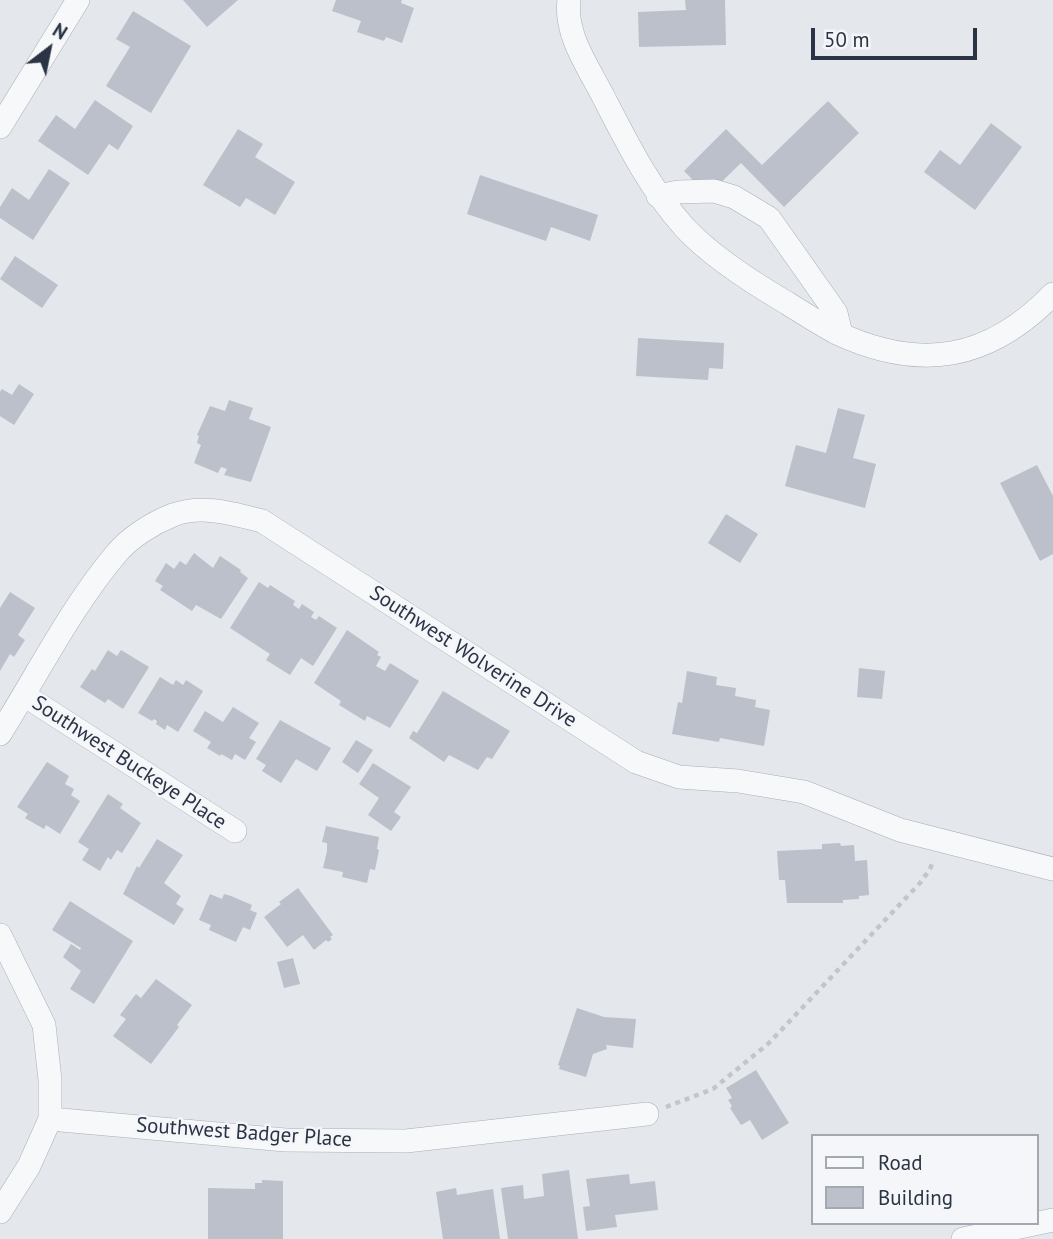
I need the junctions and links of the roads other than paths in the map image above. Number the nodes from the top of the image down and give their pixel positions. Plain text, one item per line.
1 (78, 0) edge
2 (569, 0) edge
3 (0, 127) edge
4 (659, 196) junction
5 (1053, 294) edge
6 (841, 334) junction
7 (24, 695) junction
8 (0, 734) edge
9 (235, 831) dead end
10 (1053, 869) edge
11 (0, 935) edge
12 (647, 1115) road end
13 (50, 1119) junction
14 (0, 1212) edge
15 (1029, 1225) edge
16 (963, 1239) edge

1 - 3 street
2 - 4 street
4 - 6 street
4 - 6 street
5 - 6 street
7 - 8 street, Southwest Wolverine Drive
7 - 9 street, Southwest Buckeye Place
7 - 10 street, Southwest Wolverine Drive
11 - 13 street
12 - 13 street, Southwest Badger Place
13 - 14 street
15 - 16 street

